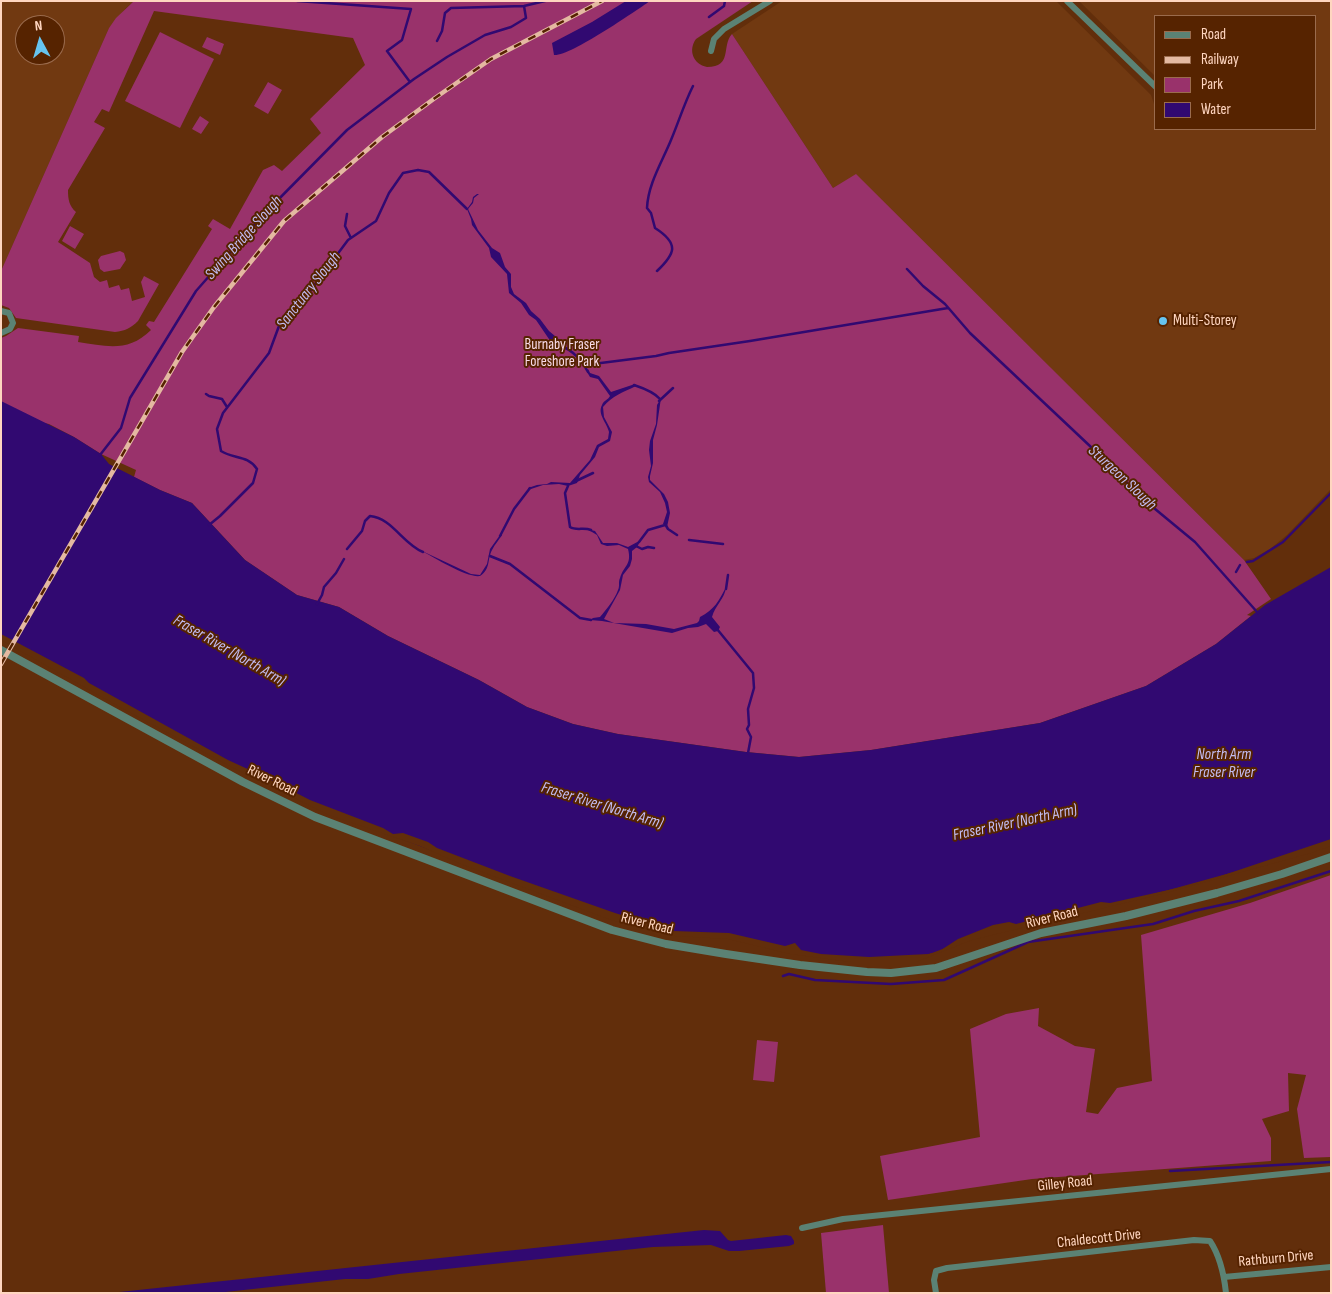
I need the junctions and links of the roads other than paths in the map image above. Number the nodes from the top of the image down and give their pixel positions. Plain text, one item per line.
1 (770, 1) edge
2 (1067, 1) edge
3 (711, 51) dead end
4 (1154, 86) edge
5 (1, 311) edge
6 (1, 333) edge
7 (1, 650) edge
8 (1331, 856) edge
9 (1331, 1169) edge
10 (802, 1228) dead end
11 (1331, 1267) edge
12 (1224, 1277) junction
13 (936, 1293) edge
14 (1226, 1293) edge

1 - 3 street
2 - 4 street
5 - 6 street
7 - 8 street, River Road
9 - 10 street, Gilley Road
11 - 12 street, Rathburn Drive
12 - 13 street, Chaldecott Drive
12 - 14 street, Chaldecott Drive

